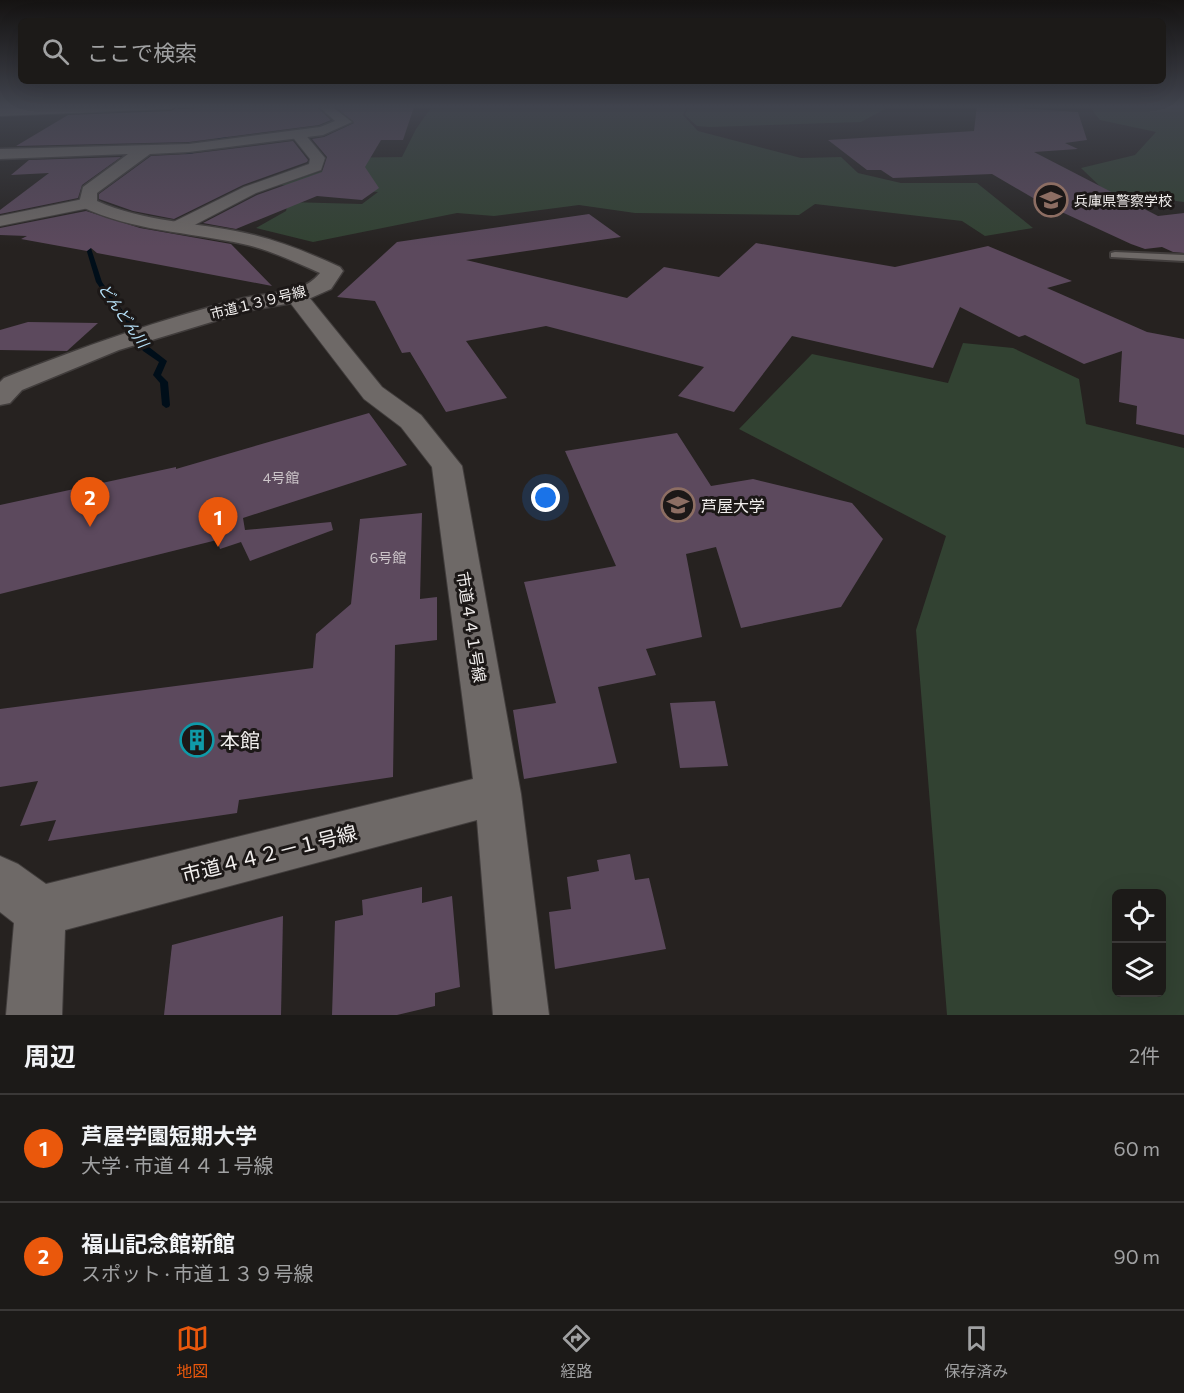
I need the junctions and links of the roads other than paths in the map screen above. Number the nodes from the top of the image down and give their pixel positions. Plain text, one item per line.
1 (60, 152) edge
2 (142, 152) edge
3 (312, 152) edge
4 (0, 154) edge
5 (88, 203) junction
6 (0, 221) edge
7 (177, 228) junction
8 (1115, 255) dead end
9 (1184, 258) edge
10 (296, 296) junction
11 (4, 386) edge
12 (498, 794) junction
13 (20, 896) edge
14 (34, 1015) edge
15 (521, 1015) edge

1 - 4 street
2 - 5 street
3 - 7 street
5 - 6 street
5 - 7 street, 市道１３９号線
7 - 10 street, 市道１３９号線
8 - 9 lane
10 - 11 street, 市道１３９号線
10 - 12 street, 市道４４１号線
12 - 13 street, 市道４４２－１号線
12 - 15 street, 市道４４１号線
13 - 14 street

